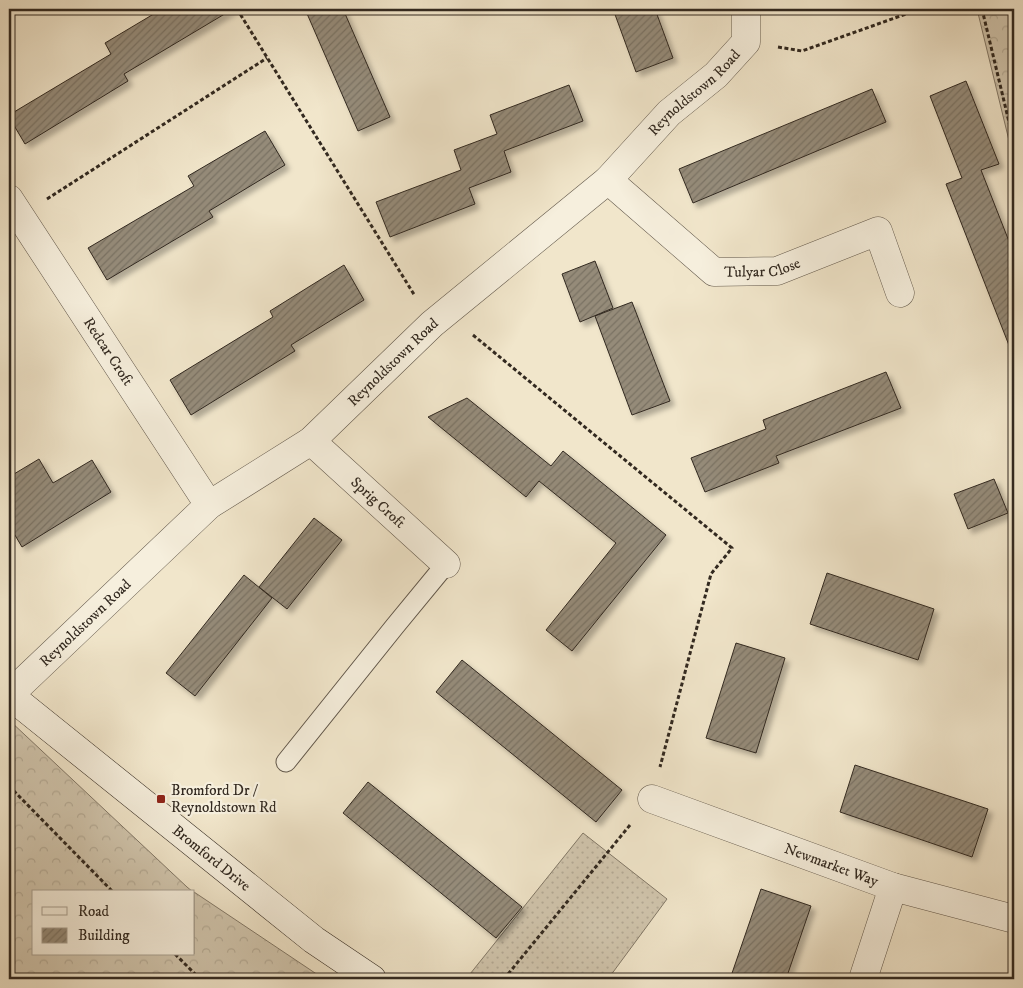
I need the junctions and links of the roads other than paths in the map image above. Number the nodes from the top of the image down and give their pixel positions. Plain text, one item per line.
1 (746, 9) edge
2 (608, 180) junction
3 (14, 208) edge
4 (900, 293) dead end
5 (311, 441) junction
6 (209, 505) junction
7 (446, 564) joint
8 (9, 695) edge
9 (286, 762) dead end
10 (652, 799) road end
11 (893, 887) junction
12 (1014, 919) edge
13 (372, 979) edge
14 (863, 979) edge

1 - 2 street, Reynoldstown Road
2 - 4 street, Tulyar Close
2 - 5 street, Reynoldstown Road
3 - 6 street, Redcar Croft
5 - 6 street, Reynoldstown Road
5 - 7 street, Sprig Croft
6 - 8 street, Reynoldstown Road
7 - 9 lane
8 - 13 street, Bromford Drive
10 - 11 street, Newmarket Way
11 - 12 street, Newmarket Way
11 - 14 street

